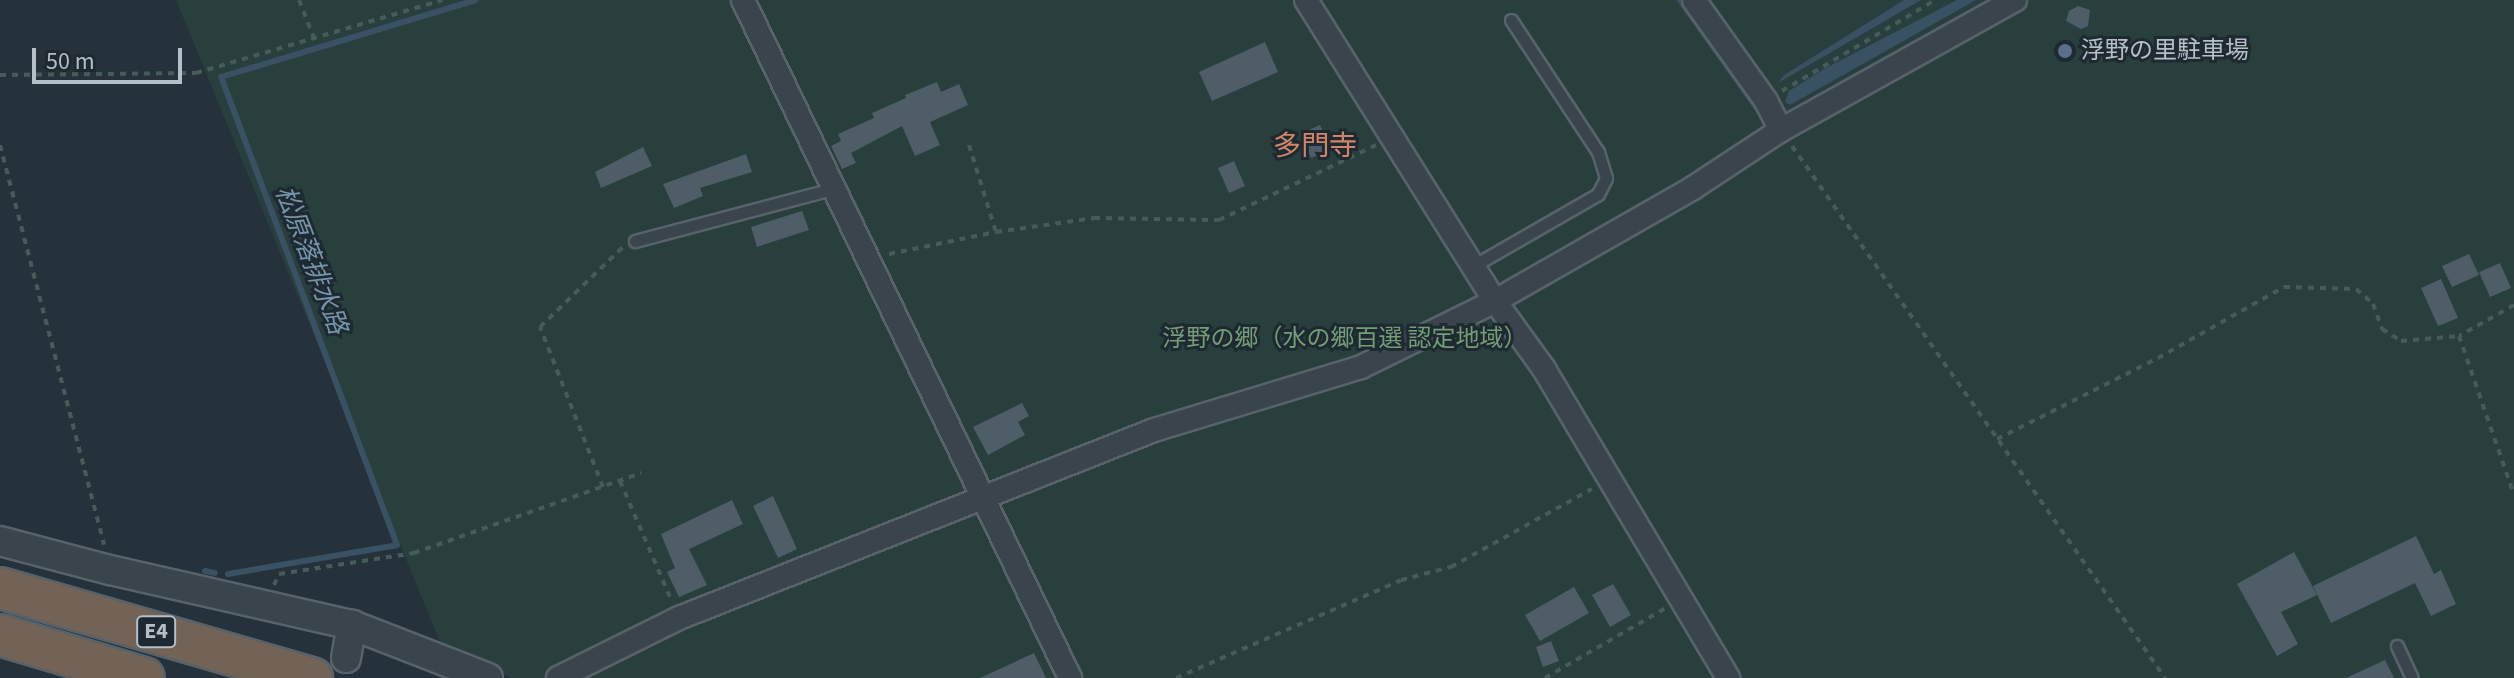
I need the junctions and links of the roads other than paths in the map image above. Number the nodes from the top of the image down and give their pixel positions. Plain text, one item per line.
1 (743, 0) edge
2 (1306, 0) edge
3 (1694, 0) edge
4 (2015, 0) edge
5 (1511, 20) dead end
6 (1781, 130) junction
7 (835, 188) junction
8 (635, 241) road end
9 (1473, 266) junction
10 (1495, 301) junction
11 (984, 499) junction
12 (0, 541) edge
13 (0, 588) edge
14 (352, 625) junction
15 (0, 635) edge
16 (2397, 646) dead end
17 (346, 658) dead end
18 (144, 678) edge
19 (312, 678) edge
20 (488, 678) edge
21 (558, 678) edge
22 (1070, 678) edge
23 (1728, 678) edge
24 (2412, 678) edge

1 - 7 street
2 - 9 street
3 - 6 street
4 - 6 street
5 - 9 lane
6 - 10 street
7 - 8 lane
7 - 11 street
9 - 10 street
10 - 11 street
10 - 23 street
11 - 21 street
11 - 22 street
12 - 14 street
13 - 19 highway, E4
14 - 17 street
14 - 20 street
15 - 18 highway, E4
16 - 24 lane

